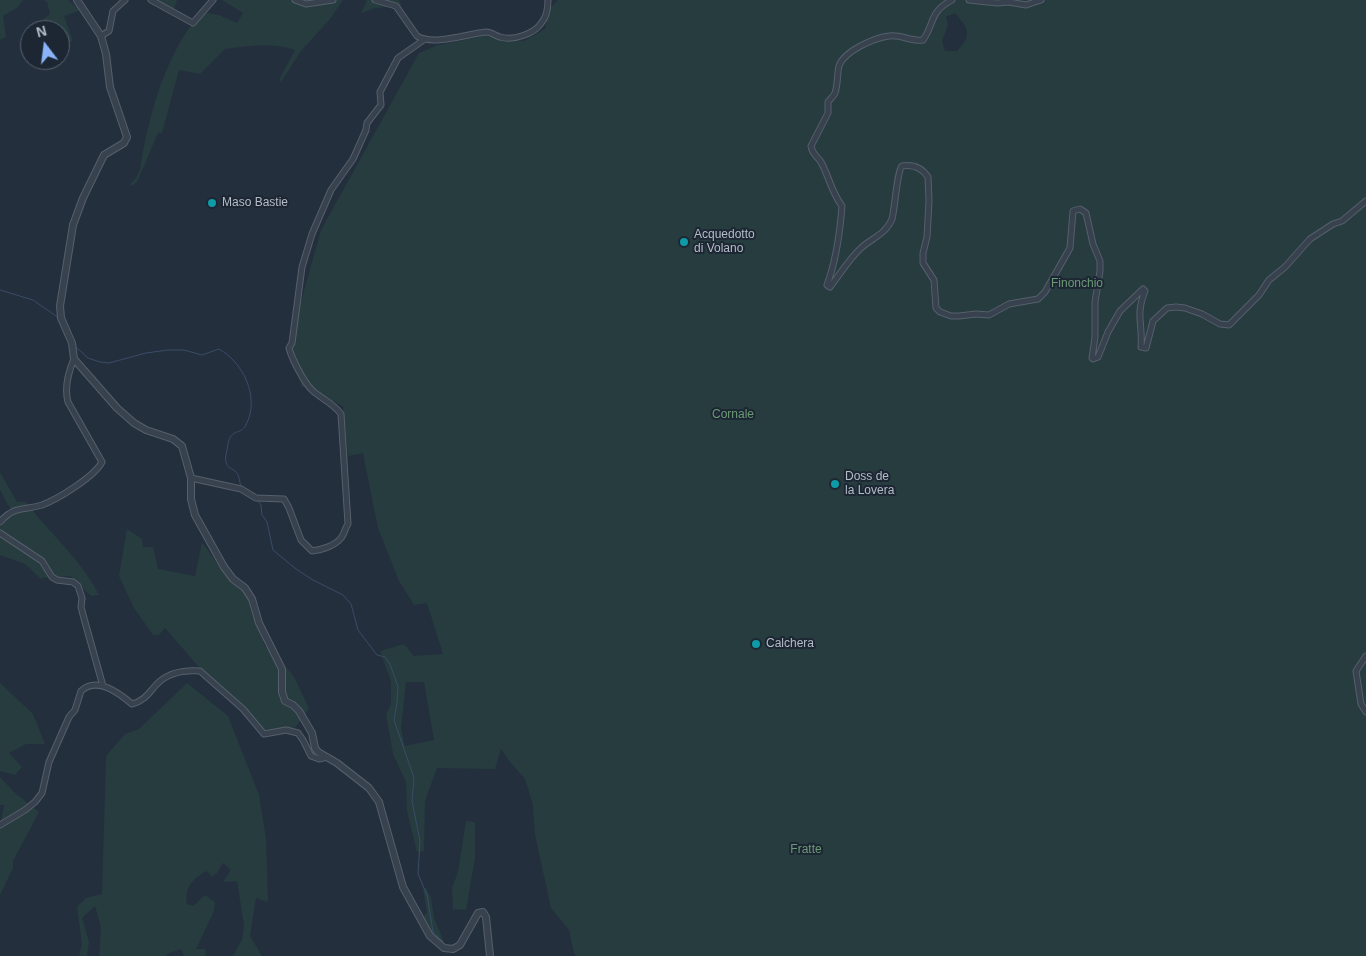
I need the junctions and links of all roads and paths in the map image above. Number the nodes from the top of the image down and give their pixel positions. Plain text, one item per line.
1 (77, 0) edge
2 (125, 0) edge
3 (151, 0) edge
4 (213, 0) edge
5 (294, 0) edge
6 (333, 0) edge
7 (375, 0) edge
8 (548, 0) edge
9 (952, 0) edge
10 (969, 0) edge
11 (1042, 0) edge
12 (101, 36) junction
13 (425, 39) junction
14 (1366, 201) edge
15 (74, 359) junction
16 (191, 478) junction
17 (0, 522) edge
18 (0, 534) edge
19 (1366, 656) edge
20 (103, 686) junction
21 (1366, 712) edge
22 (328, 757) junction
23 (0, 825) edge
24 (490, 956) edge

1 - 12 street
2 - 12 street
3 - 4 street
5 - 6 street
7 - 13 street
8 - 13 street
9 - 14 street
10 - 11 street
12 - 15 street
13 - 16 street
15 - 16 street
15 - 17 street
16 - 22 street
18 - 20 street
19 - 21 street
20 - 22 street
20 - 23 street
22 - 24 street

